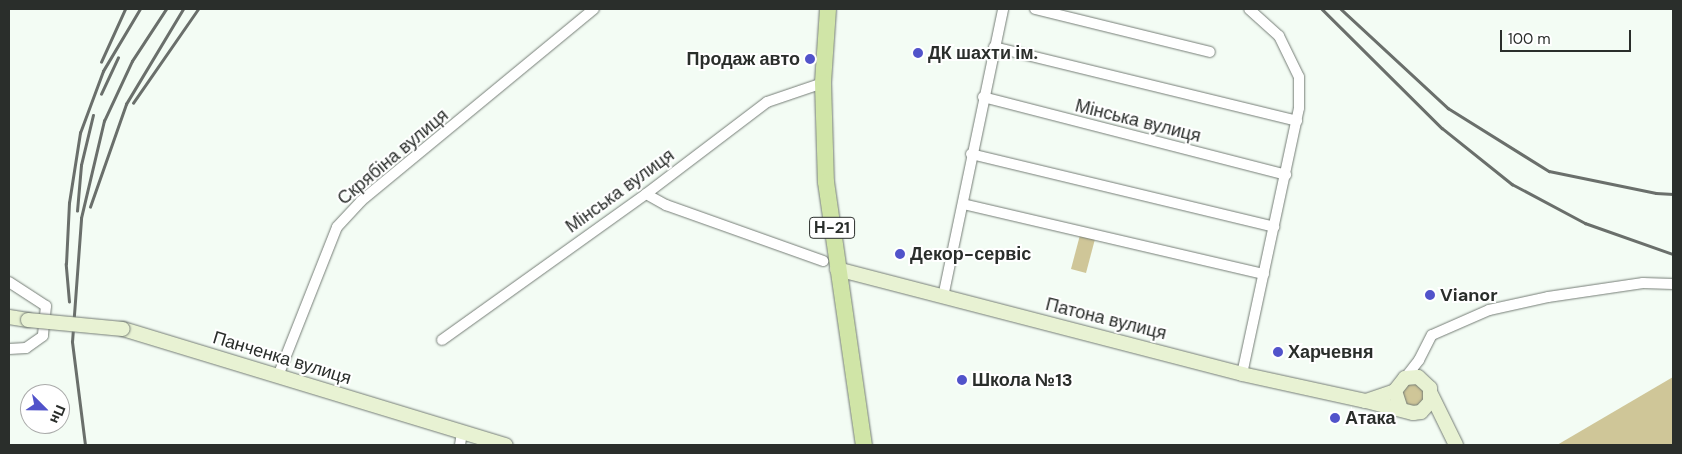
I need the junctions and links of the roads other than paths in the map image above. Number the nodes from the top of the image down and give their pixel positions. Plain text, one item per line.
1 (594, 9) edge
2 (828, 9) edge
3 (1003, 9) edge
4 (1035, 9) edge
5 (1250, 9) edge
6 (994, 47) junction
7 (1210, 52) dead end
8 (823, 83) junction
9 (983, 97) junction
10 (1297, 122) junction
11 (971, 154) junction
12 (1286, 175) junction
13 (646, 194) junction
14 (962, 204) junction
15 (1274, 227) junction
16 (823, 260) dead end
17 (837, 270) junction
18 (1264, 274) junction
19 (9, 282) edge
20 (1673, 284) edge
21 (943, 297) junction
22 (9, 317) edge
23 (442, 340) dead end
24 (9, 349) edge
25 (1419, 360) junction
26 (1242, 374) junction
27 (278, 376) junction
28 (1406, 378) junction
29 (1429, 389) junction
30 (1395, 391) junction
31 (1366, 402) junction
32 (1401, 409) junction
33 (1421, 412) junction
34 (461, 439) edge
35 (1454, 442) edge
36 (506, 445) edge
37 (864, 445) edge

1 - 27 street, Скрябіна вулиця
2 - 8 main road, Н-21
3 - 6 street
4 - 7 street
5 - 10 street
6 - 9 street
6 - 10 street
8 - 13 street, Мінська вулиця
8 - 17 main road, Н-21
9 - 11 street
9 - 12 street, Мінська вулиця
10 - 12 street
11 - 14 street
11 - 15 street
12 - 15 street
13 - 16 street
13 - 23 street, Мінська вулиця
14 - 18 street
14 - 21 street
15 - 18 street
17 - 21 street, Патона вулиця
17 - 37 main road, Н-21
18 - 26 street
19 - 24 street
20 - 25 street
21 - 26 street, Патона вулиця
22 - 27 street, Панченка вулиця, bridge
25 - 28 street
25 - 29 street
26 - 31 street, Патона вулиця
27 - 34 street, Панченка вулиця
28 - 29 street
28 - 30 street
29 - 33 street
29 - 35 street
30 - 31 street
30 - 32 street
31 - 32 street, Патона вулиця
32 - 33 street
33 - 35 street
34 - 36 street, Панченка вулиця

